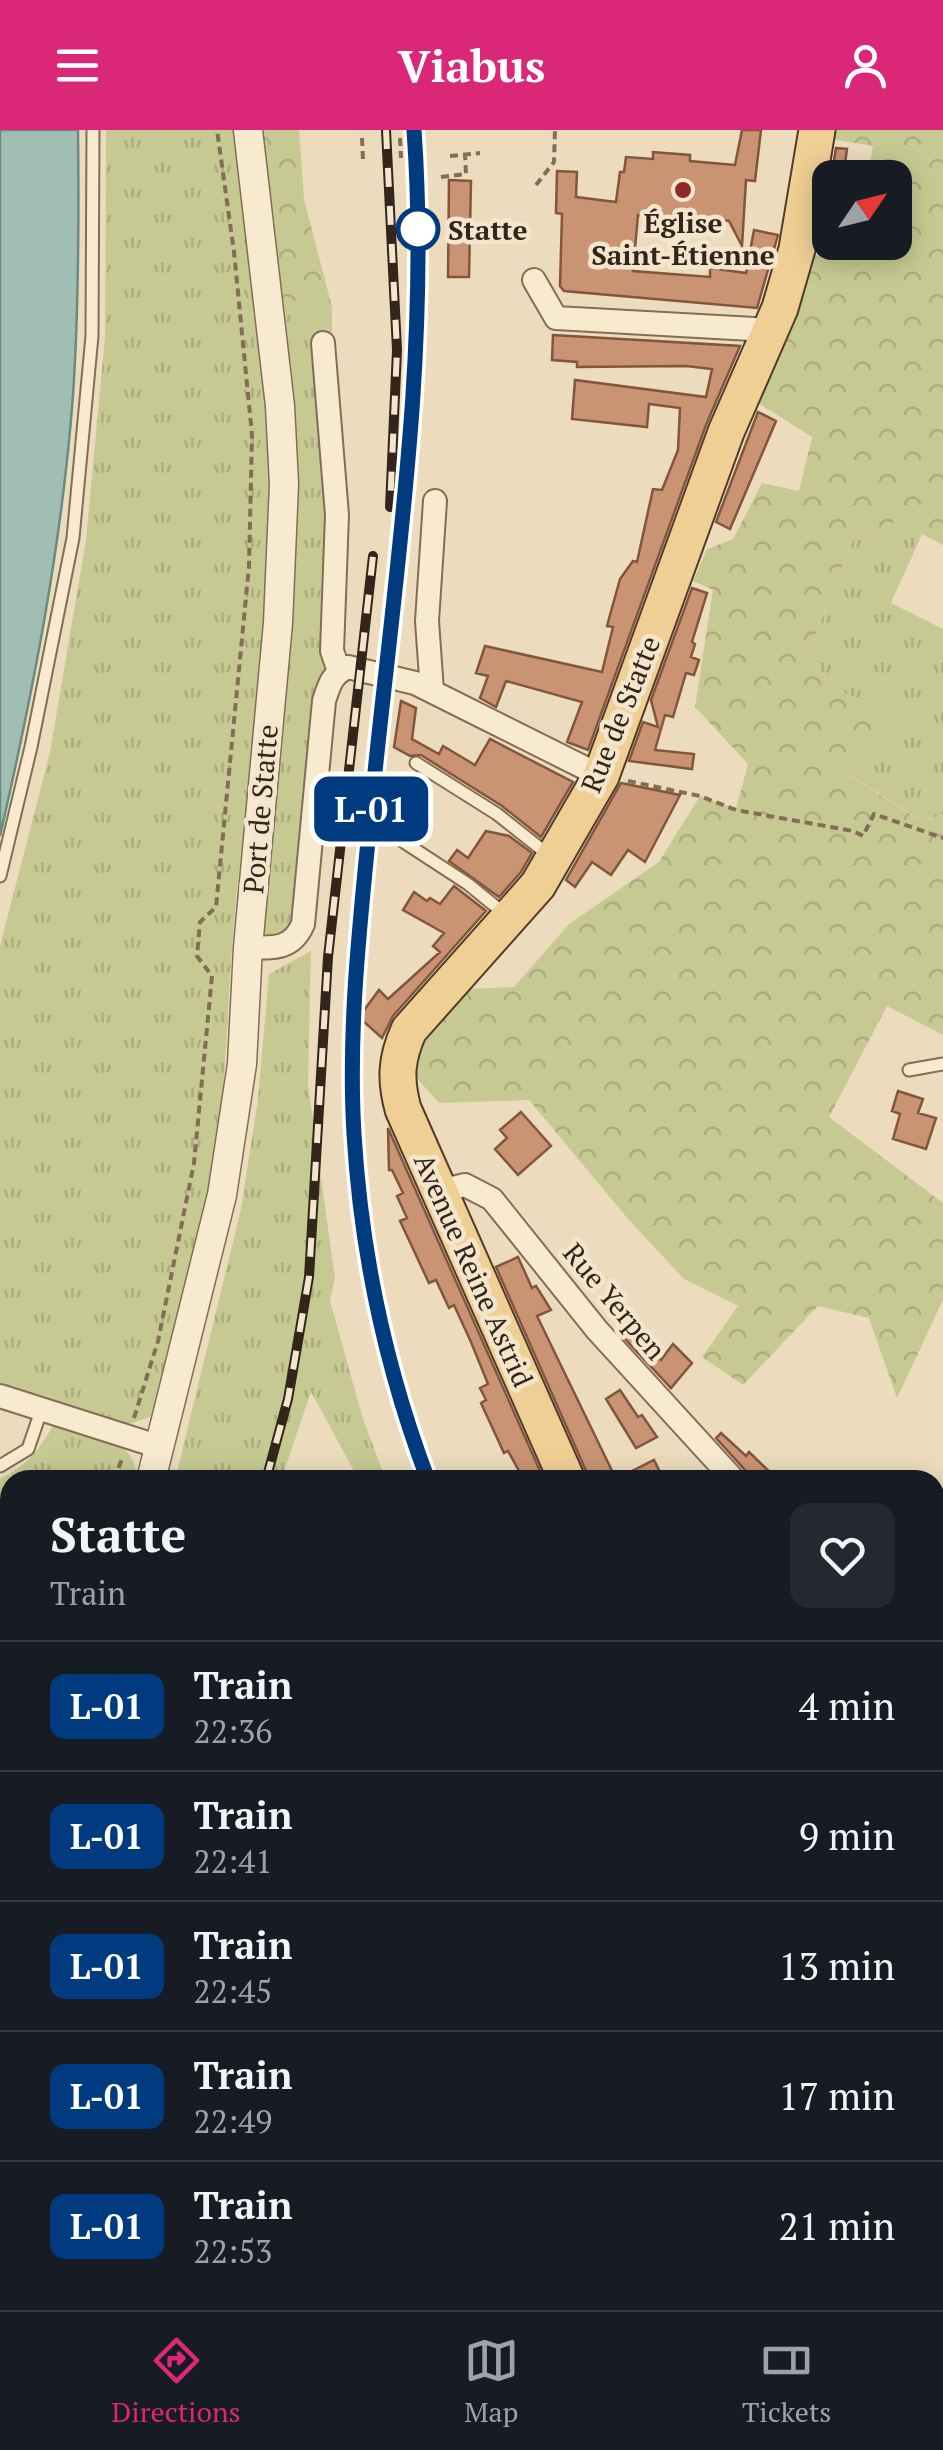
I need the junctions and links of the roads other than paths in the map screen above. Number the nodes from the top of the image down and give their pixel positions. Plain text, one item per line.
1 (93, 130) edge
2 (248, 130) edge
3 (817, 130) edge
4 (534, 280) dead end
5 (771, 330) junction
6 (323, 343) dead end
7 (434, 501) dead end
8 (338, 671) junction
9 (432, 692) junction
10 (416, 762) dead end
11 (601, 776) junction
12 (396, 837) dead end
13 (554, 859) junction
14 (0, 876) edge
15 (510, 918) junction
16 (248, 947) junction
17 (397, 1056) joint
18 (943, 1064) edge
19 (909, 1070) dead end
20 (440, 1191) junction
21 (0, 1396) edge
22 (41, 1411) junction
23 (160, 1447) junction
24 (0, 1466) edge
25 (153, 1470) edge
26 (563, 1470) edge
27 (725, 1470) edge

1 - 14 lane
2 - 16 street, Port de Statte
3 - 5 main road, Rue de Statte
4 - 5 street
5 - 11 main road, Rue de Statte
6 - 8 street
7 - 9 street
8 - 9 street
8 - 16 street
9 - 11 street
10 - 13 lane
11 - 13 main road, Rue de Statte
12 - 15 lane
13 - 15 main road, Rue de Statte
15 - 17 main road, Rue de Statte
16 - 23 street, Port de Statte
17 - 20 main road, Avenue Reine Astrid
18 - 19 lane
20 - 26 main road, Avenue Reine Astrid
20 - 27 street, Rue Yerpen
21 - 22 street
22 - 23 street
22 - 24 lane
23 - 25 street, Port de Statte

